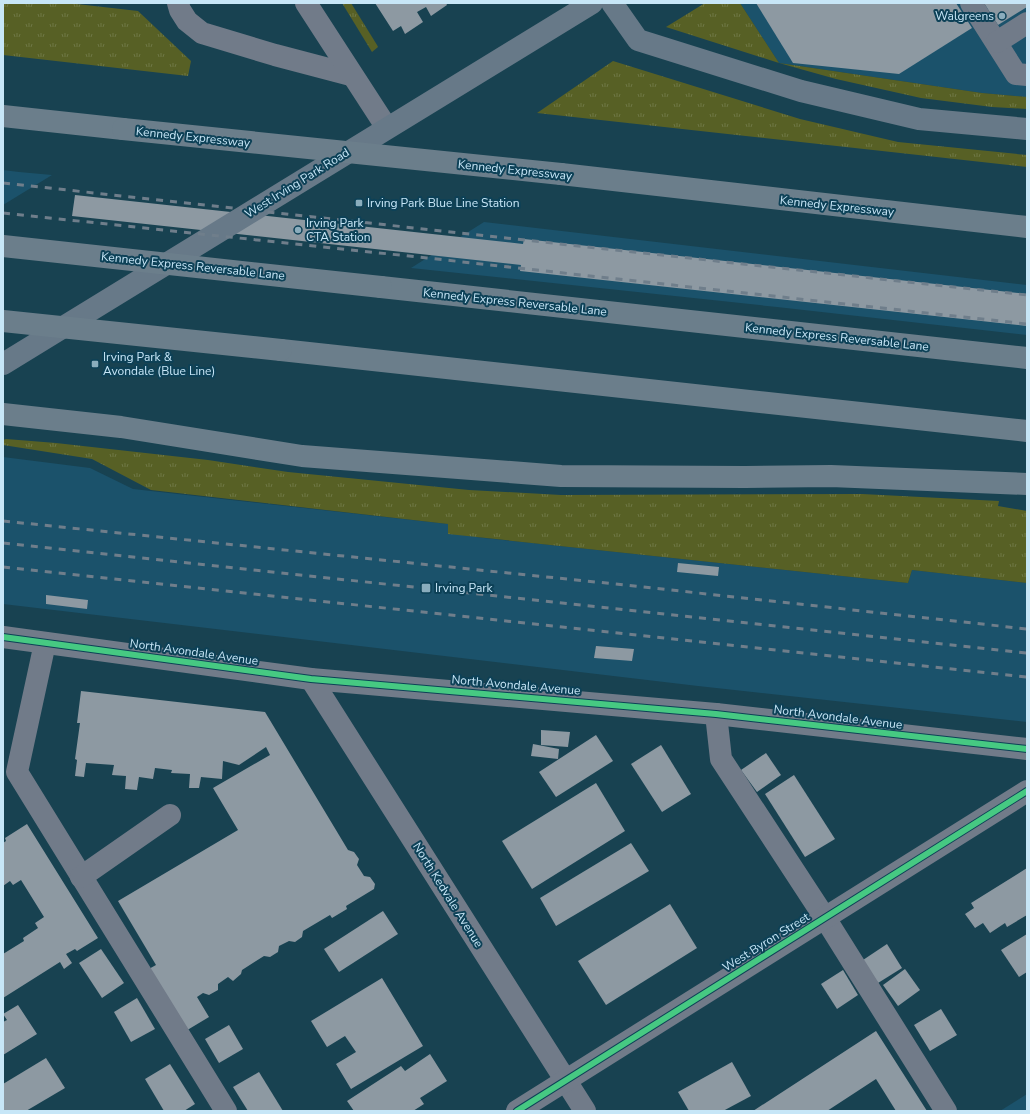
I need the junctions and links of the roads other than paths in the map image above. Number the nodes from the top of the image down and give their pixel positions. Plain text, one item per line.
1 (178, 3) edge
2 (306, 3) edge
3 (592, 3) edge
4 (612, 3) edge
5 (971, 3) edge
6 (1027, 23) edge
7 (997, 42) junction
8 (351, 75) junction
9 (1027, 76) edge
10 (3, 116) edge
11 (387, 128) junction
12 (1027, 129) edge
13 (1027, 227) edge
14 (3, 246) edge
15 (3, 320) edge
16 (1027, 358) edge
17 (3, 364) edge
18 (3, 414) edge
19 (1027, 431) edge
20 (1027, 484) edge
21 (3, 637) edge
22 (45, 643) junction
23 (311, 679) junction
24 (716, 714) junction
25 (1027, 749) edge
26 (1027, 791) edge
27 (170, 816) dead end
28 (81, 877) junction
29 (825, 918) junction
30 (566, 1080) junction
31 (226, 1111) edge
32 (517, 1111) edge
33 (585, 1111) edge
34 (946, 1111) edge

1 - 8 street
2 - 8 street
3 - 11 main road, West Irving Park Road
4 - 12 main road
5 - 7 street
6 - 7 street
7 - 9 street
8 - 11 street
10 - 13 highway, Kennedy Expressway, bridge
11 - 17 main road, West Irving Park Road
14 - 16 highway, Kennedy Express Reversable Lane, bridge
15 - 19 highway, bridge
18 - 20 highway
21 - 22 street, North Avondale Avenue
22 - 23 street, North Avondale Avenue
22 - 28 street
23 - 24 street, North Avondale Avenue
23 - 30 street, North Kedvale Avenue
24 - 25 street, North Avondale Avenue
24 - 29 street
26 - 29 street, West Byron Street
27 - 28 street
28 - 31 street
29 - 30 street, West Byron Street
29 - 34 street
30 - 32 street, West Byron Street
30 - 33 street, North Kedvale Avenue

